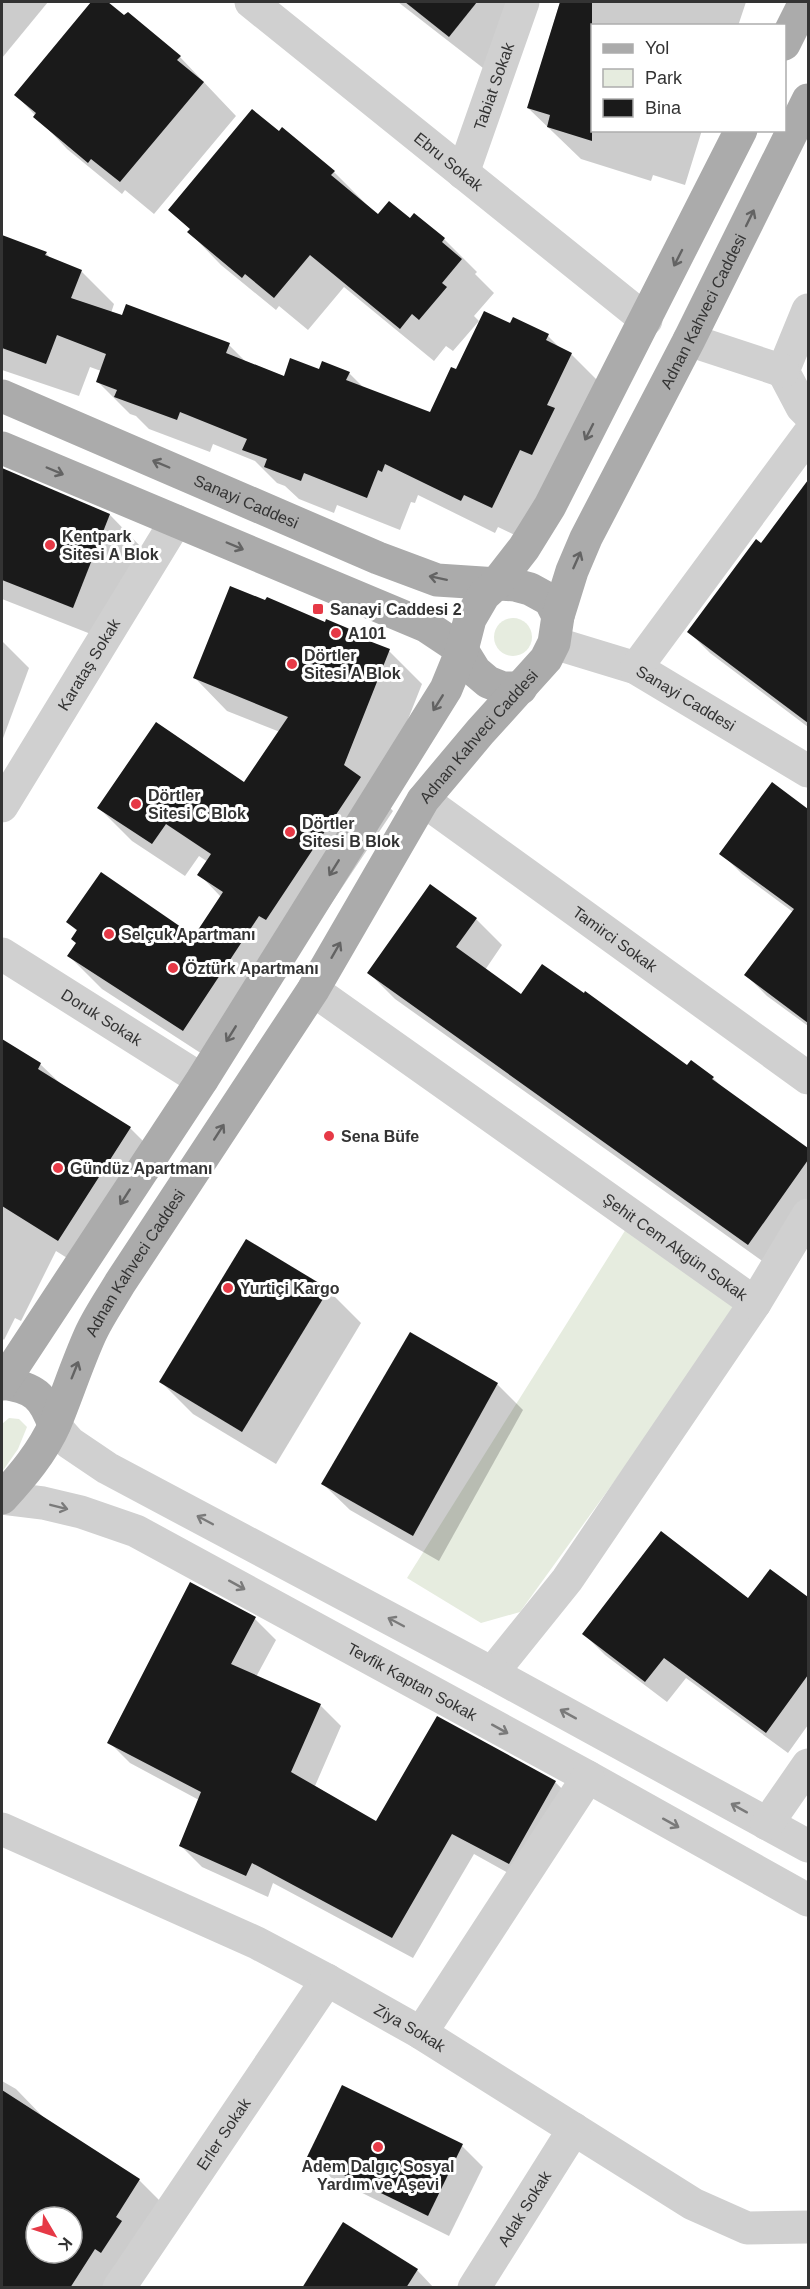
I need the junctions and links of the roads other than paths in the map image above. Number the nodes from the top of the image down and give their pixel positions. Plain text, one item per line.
1 (251, 2) edge
2 (523, 2) edge
3 (805, 2) edge
4 (786, 40) edge
5 (808, 100) edge
6 (740, 132) edge
7 (463, 173) junction
8 (808, 310) edge
9 (646, 320) junction
10 (689, 340) junction
11 (783, 371) junction
12 (2, 396) edge
13 (808, 413) edge
14 (808, 435) edge
15 (2, 448) edge
16 (176, 521) junction
17 (496, 584) junction
18 (556, 629) junction
19 (462, 650) junction
20 (636, 668) junction
21 (520, 688) junction
22 (808, 771) edge
23 (423, 800) junction
24 (2, 806) edge
25 (2, 954) edge
26 (313, 990) junction
27 (808, 1078) edge
28 (202, 1080) junction
29 (808, 1215) edge
30 (754, 1303) junction
31 (2, 1383) edge
32 (54, 1425) junction
33 (2, 1498) edge
34 (492, 1672) junction
35 (808, 1765) edge
36 (588, 1777) junction
37 (767, 1824) junction
38 (2, 1829) edge
39 (808, 1846) edge
40 (808, 1900) edge
41 (327, 1980) junction
42 (421, 2033) junction
43 (574, 2130) junction
44 (808, 2227) edge
45 (119, 2288) edge
46 (474, 2288) edge

1 - 7 street, Ebru Sokak
2 - 7 street, Tabiat Sokak
3 - 4 main road
10 -> 5 main road, Adnan Kahveci Caddesi
6 -> 9 main road
7 - 9 street, Ebru Sokak
8 - 11 street
9 -> 17 main road
10 - 11 street
18 -> 10 main road, Adnan Kahveci Caddesi
11 - 13 street
17 -> 12 main road, Sanayi Caddesi
14 - 20 street
15 -> 16 main road
16 -> 19 main road
16 - 24 street, Karataş Sokak
17 - 18 main road
17 - 19 main road
18 - 20 street, Sanayi Caddesi
18 - 21 main road, Adnan Kahveci Caddesi
19 - 21 main road
19 -> 28 main road
20 - 22 street, Sanayi Caddesi
21 - 23 main road, Adnan Kahveci Caddesi
26 -> 23 main road, Adnan Kahveci Caddesi
23 - 27 street, Tamirci Sokak
25 - 28 street, Doruk Sokak
26 - 30 street, Şehit Cem Akgün Sokak
32 -> 26 main road, Adnan Kahveci Caddesi
28 -> 31 main road
29 - 30 street
30 - 34 street, Şehit Cem Akgün Sokak
31 - 32 main road
32 - 33 main road, Adnan Kahveci Caddesi
34 -> 32 street
33 -> 36 street, Tevfik Kaptan Sokak
37 -> 34 street
35 - 37 street
36 -> 40 street, Tevfik Kaptan Sokak
36 - 42 street
37 - 39 street
38 - 41 street, Ziya Sokak
41 - 42 street, Ziya Sokak
41 - 45 street, Erler Sokak
42 - 43 street, Ziya Sokak
43 - 44 street, Ziya Sokak
43 - 46 street, Adak Sokak

